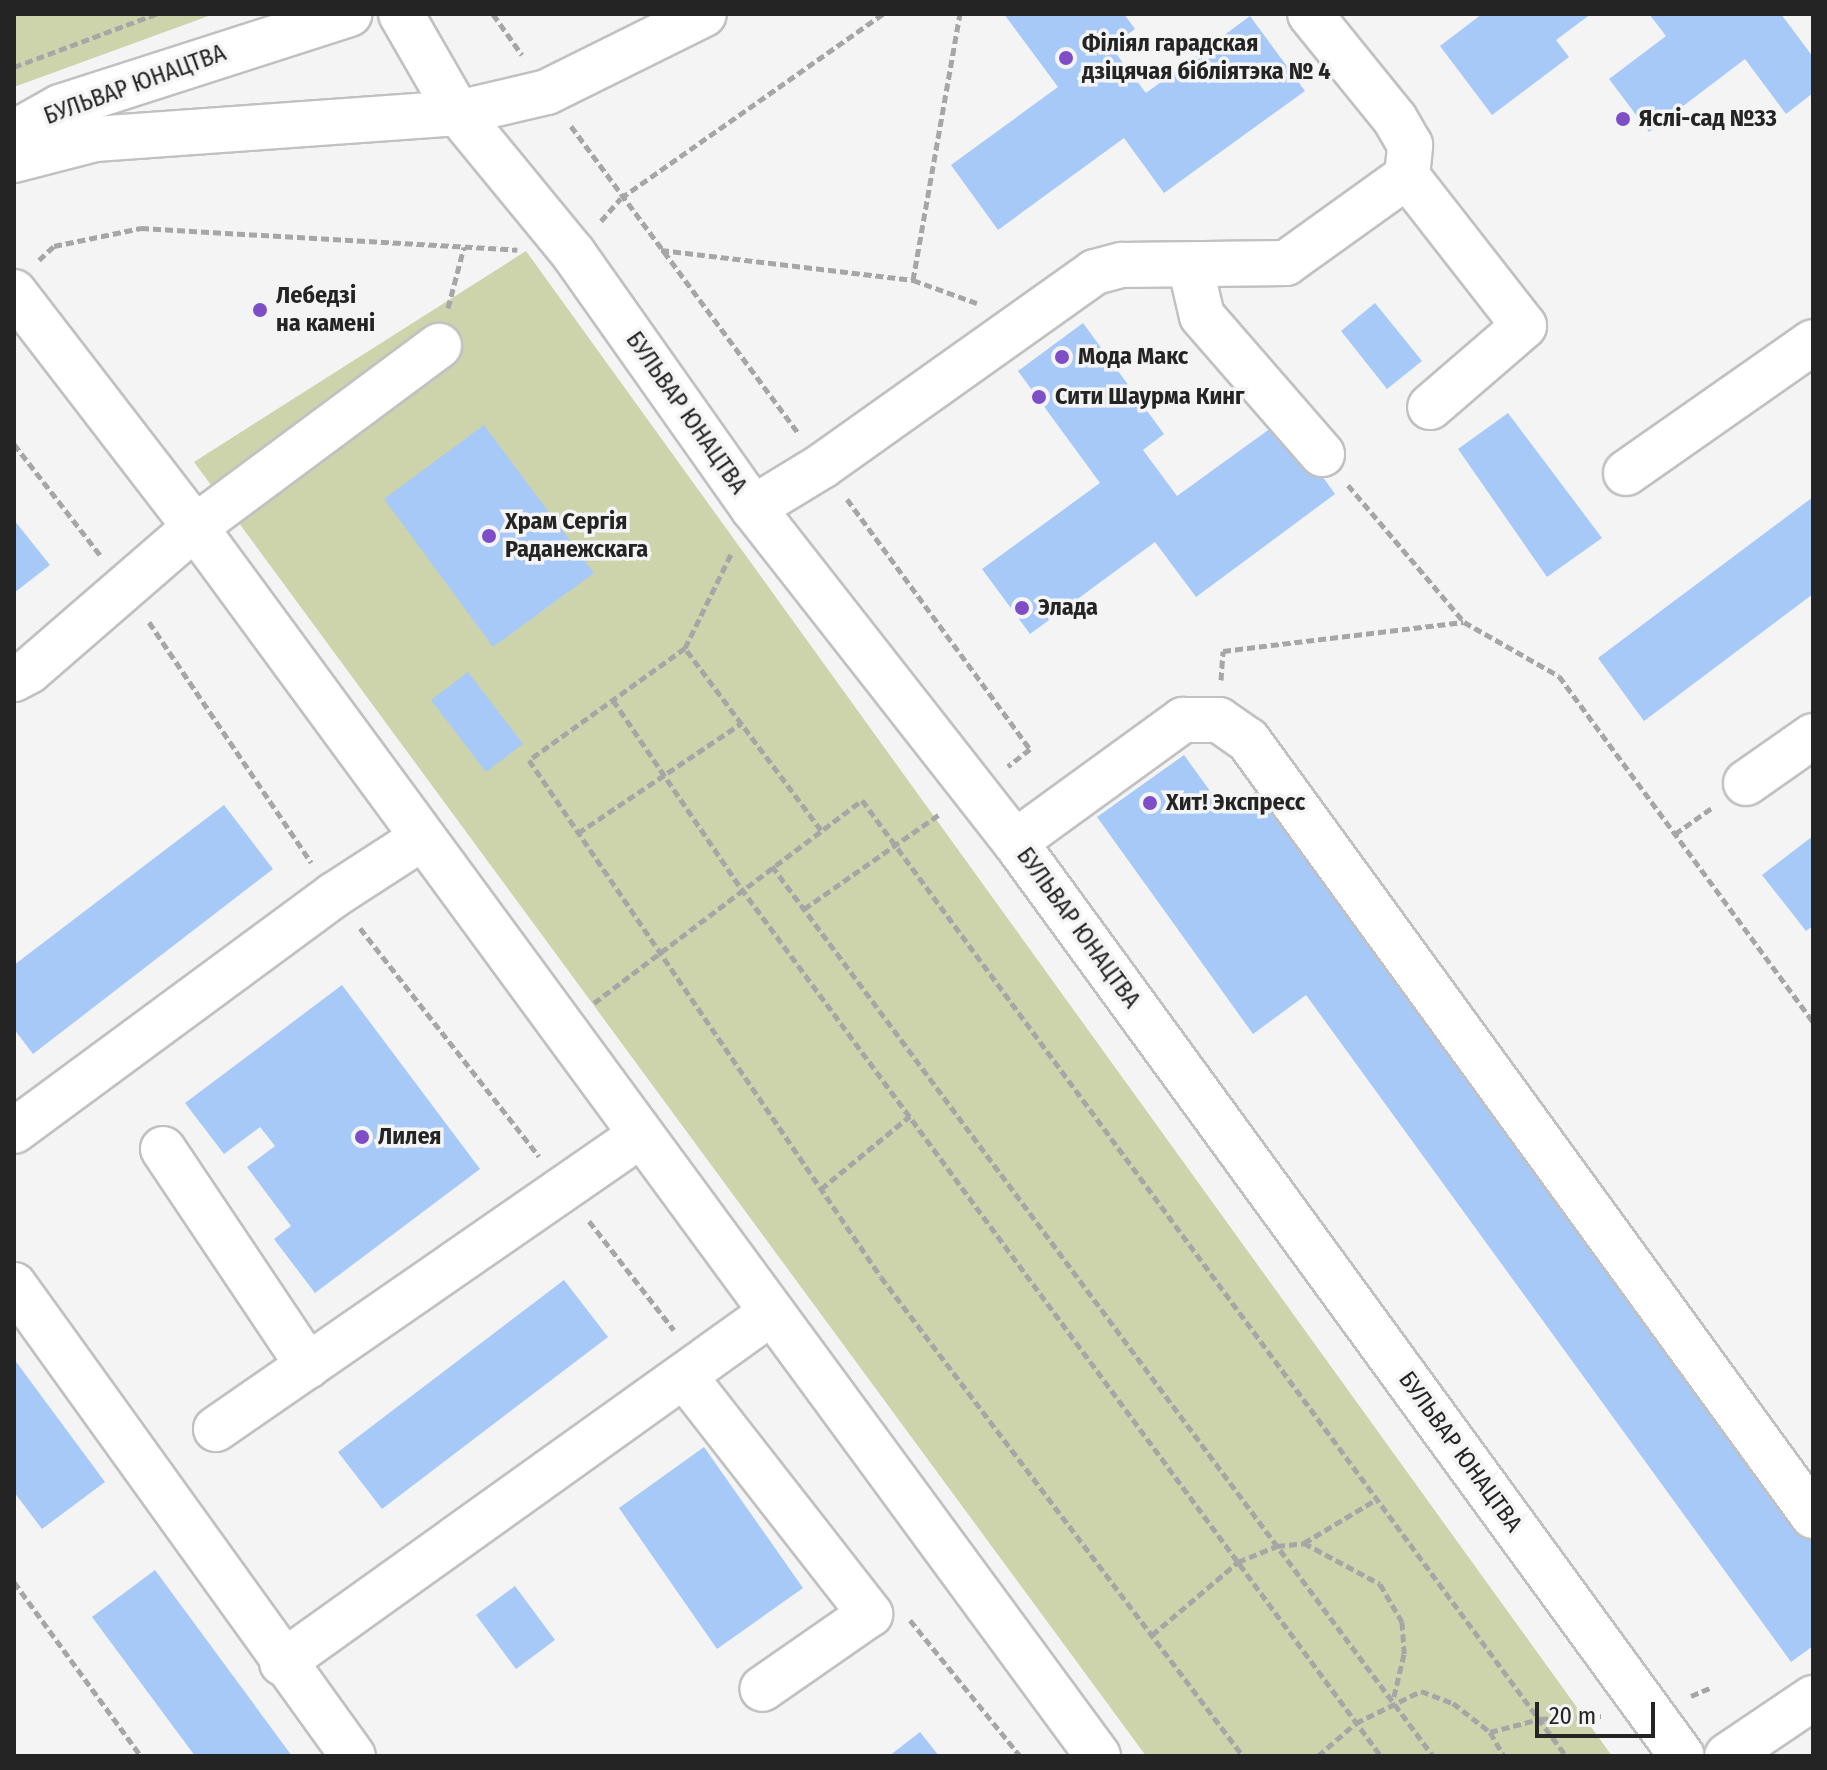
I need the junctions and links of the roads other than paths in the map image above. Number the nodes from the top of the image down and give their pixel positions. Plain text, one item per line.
1 (349, 14) edge
2 (401, 14) edge
3 (704, 14) edge
4 (1310, 14) edge
5 (458, 113) junction
6 (14, 133) edge
7 (14, 160) edge
8 (1407, 176) junction
9 (1190, 265) junction
10 (24, 278) edge
11 (1813, 342) edge
12 (439, 346) road end
13 (1430, 407) dead end
14 (1322, 454) road end
15 (1626, 473) dead end
16 (753, 508) junction
17 (195, 527) junction
18 (14, 679) edge
19 (1813, 736) edge
20 (1746, 783) dead end
21 (422, 838) junction
22 (1015, 842) junction
23 (14, 1131) edge
24 (641, 1135) junction
25 (163, 1149) dead end
26 (14, 1285) edge
27 (771, 1313) junction
28 (308, 1366) junction
29 (693, 1371) junction
30 (216, 1429) dead end
31 (1813, 1516) edge
32 (282, 1663) junction
33 (762, 1689) dead end
34 (1813, 1698) edge
35 (353, 1756) edge
36 (1098, 1756) edge
37 (1682, 1756) edge
38 (1727, 1756) edge

1 - 6 street, БУЛЬВАР ЮНАЦТВА
2 - 5 street, БУЛЬВАР ЮНАЦТВА
3 - 5 street, БУЛЬВАР ЮНАЦТВА
4 - 8 street
5 - 7 street, БУЛЬВАР ЮНАЦТВА
5 - 16 street, БУЛЬВАР ЮНАЦТВА
8 - 9 street
8 - 13 street
9 - 14 street
9 - 16 street
10 - 17 street
11 - 15 street
12 - 17 street
16 - 22 street, БУЛЬВАР ЮНАЦТВА
17 - 18 street
17 - 21 street
19 - 20 street
21 - 23 street
21 - 24 street
22 - 31 street
22 - 37 street, БУЛЬВАР ЮНАЦТВА
24 - 27 street
24 - 28 street
25 - 28 street
26 - 32 street
27 - 29 street
27 - 36 street
28 - 30 street
29 - 32 street
29 - 33 street
32 - 35 street
34 - 38 street

